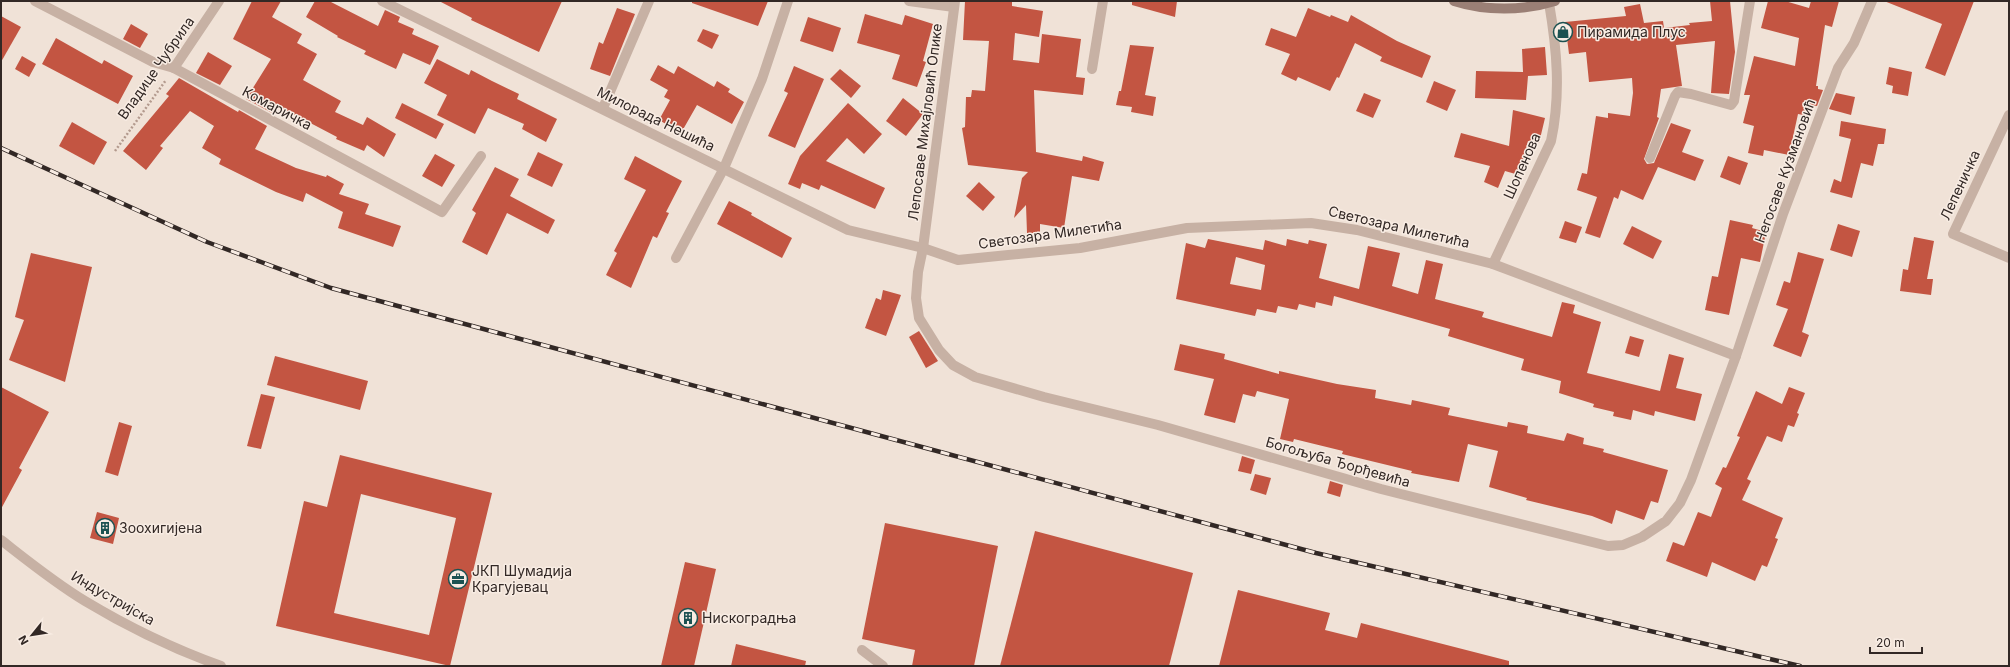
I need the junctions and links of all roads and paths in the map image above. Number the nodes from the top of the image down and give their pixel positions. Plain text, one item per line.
1 (35, 1) edge
2 (219, 1) edge
3 (382, 1) edge
4 (648, 1) edge
5 (788, 1) edge
6 (909, 1) edge
7 (1103, 1) edge
8 (1454, 1) edge
9 (1750, 1) edge
10 (1872, 1) edge
11 (1552, 2) edge
12 (955, 4) edge
13 (174, 68) junction
14 (1092, 70) dead end
15 (602, 108) junction
16 (2009, 115) edge
17 (116, 151) dead end
18 (481, 156) dead end
19 (1650, 158) dead end
20 (724, 168) junction
21 (923, 248) junction
22 (676, 258) dead end
23 (2009, 258) edge
24 (1493, 264) junction
25 (1736, 356) junction
26 (1, 540) edge
27 (862, 650) dead end
28 (218, 666) edge
29 (883, 666) edge

1 - 13 street, Комаричка
2 - 13 street, Владице Чубрила
3 - 15 street, Милорада Нешића
4 - 15 street
5 - 20 street
6 - 12 street
7 - 14 street
8 - 11 street
9 - 19 street
10 - 25 street, Негосаве Кузмановић
11 - 24 street, Шопенова
12 - 21 street, Лепосаве Михајловић Опике
13 - 17 path, Владице Чубрила
13 - 18 street, Комаричка
15 - 20 street, Милорада Нешића
16 - 23 street, Лепеничка
20 - 21 street, Милорада Нешића
20 - 22 street
21 - 24 street, Светозара Милетића
21 - 25 street, Богољуба Ђорђевића
24 - 25 street, Светозара Милетића
26 - 28 street, Индустријска
27 - 29 street

